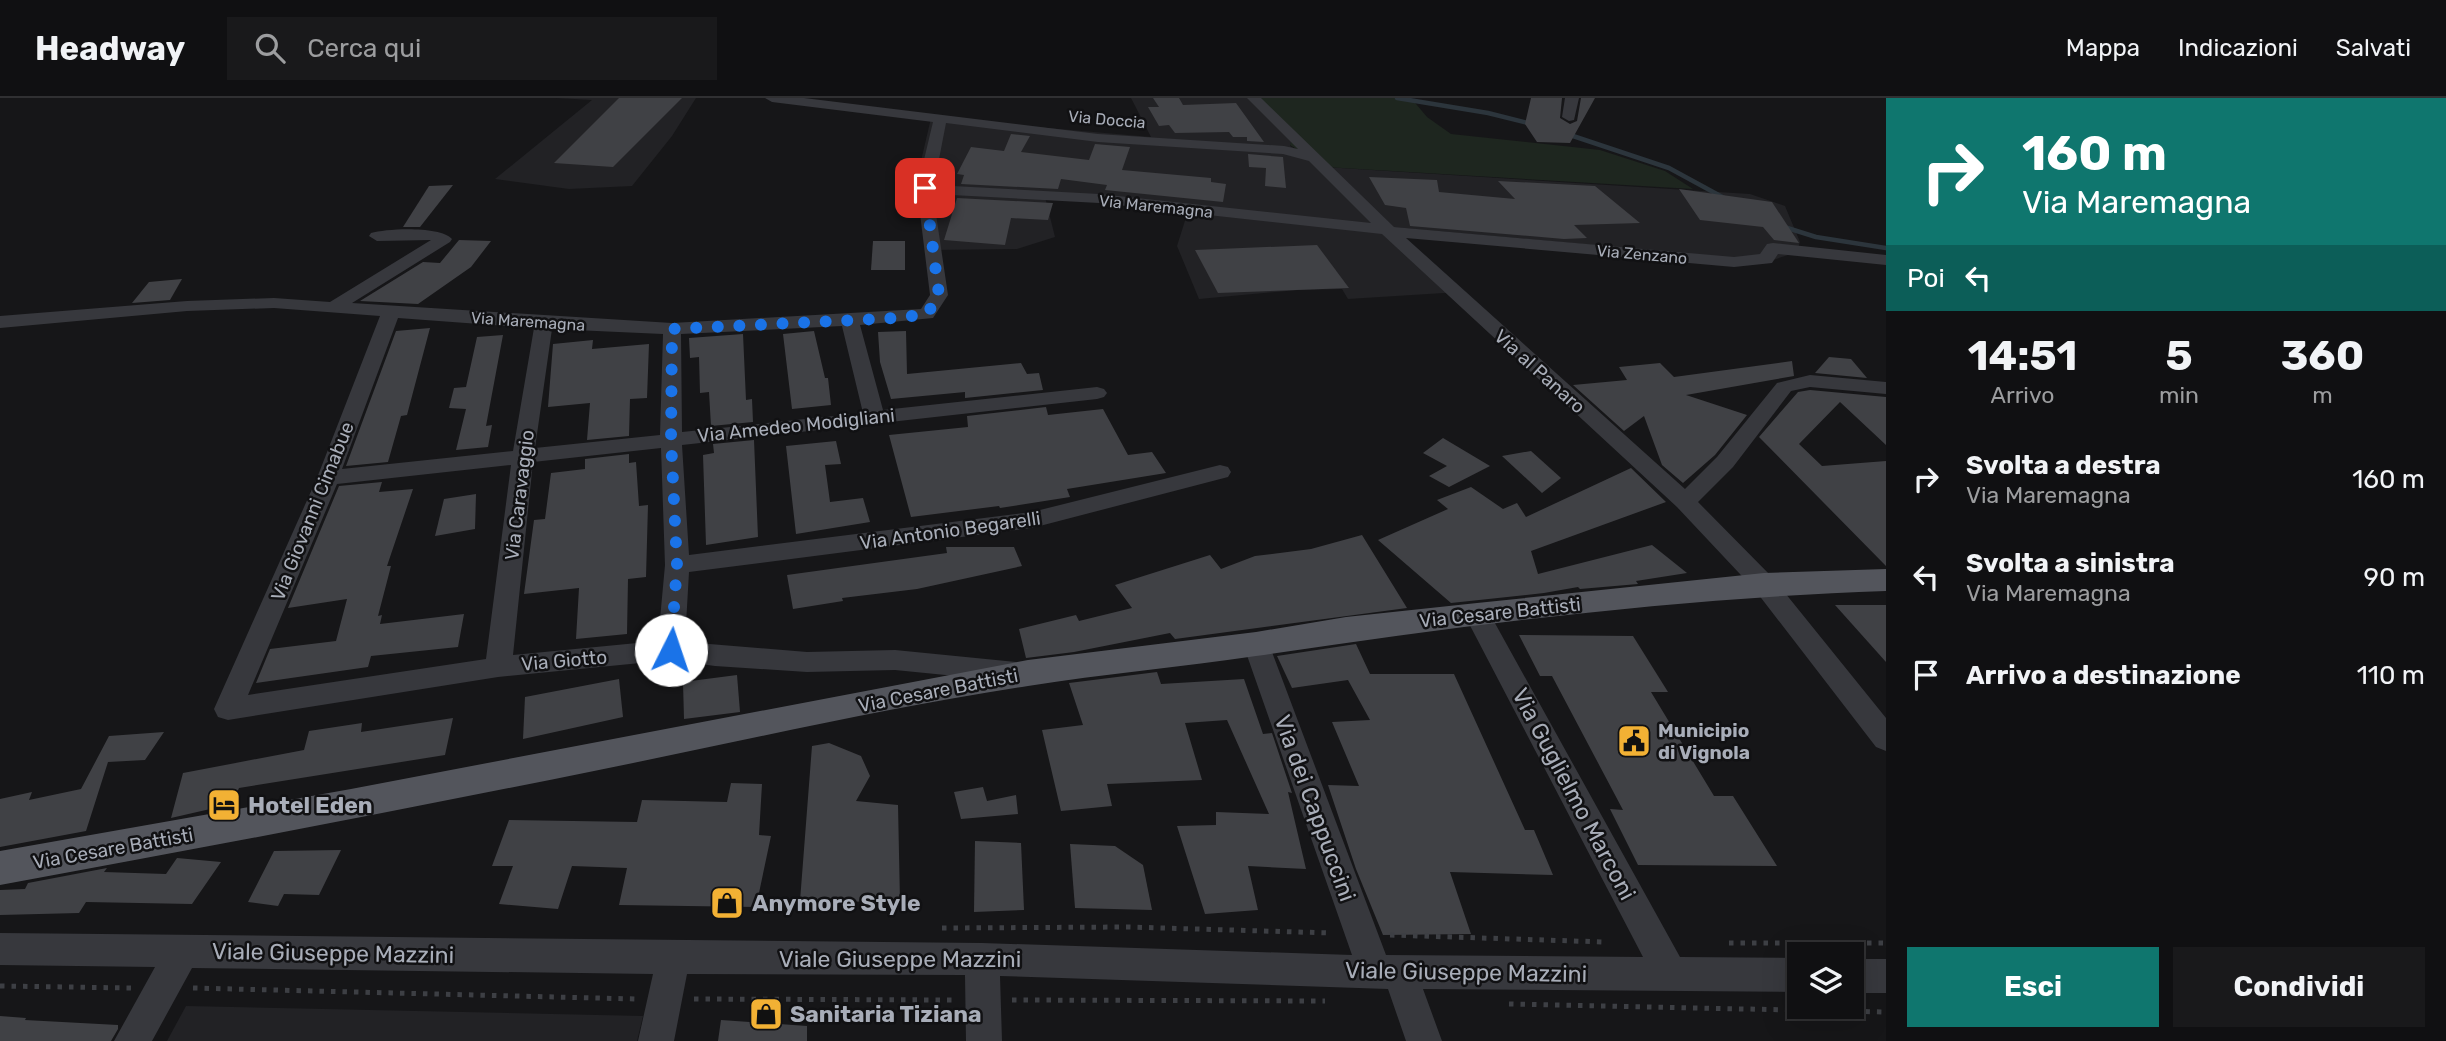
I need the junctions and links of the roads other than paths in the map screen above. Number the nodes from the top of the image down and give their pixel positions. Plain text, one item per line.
1 (772, 98) edge
2 (1254, 98) edge
3 (1572, 98) edge
4 (1569, 117) dead end
5 (940, 119) junction
6 (1315, 158) junction
7 (925, 188) junction
8 (1389, 231) junction
9 (377, 236) dead end
10 (1886, 260) edge
11 (334, 307) junction
12 (391, 311) junction
13 (850, 321) junction
14 (0, 322) edge
15 (544, 323) junction
16 (672, 329) junction
17 (1886, 388) edge
18 (1097, 393) dead end
19 (874, 417) junction
20 (671, 439) junction
21 (523, 456) junction
22 (1220, 472) dead end
23 (328, 478) junction
24 (1685, 502) junction
25 (677, 565) junction
26 (1886, 580) edge
27 (1764, 584) junction
28 (1478, 614) junction
29 (1256, 644) junction
30 (671, 650) junction
31 (498, 667) junction
32 (1028, 673) junction
33 (228, 709) joint
34 (1886, 739) edge
35 (0, 868) edge
36 (0, 949) edge
37 (184, 950) junction
38 (673, 958) junction
39 (982, 959) junction
40 (1388, 972) junction
41 (1670, 974) junction
42 (1787, 975) edge
43 (1864, 976) edge
44 (1886, 976) edge
45 (132, 1041) edge
46 (656, 1041) edge
47 (984, 1041) edge
48 (1424, 1041) edge

1 - 5 street, Via Doccia
2 - 6 street, Via al Panaro
3 - 4 street
5 - 6 street, Via Doccia
5 - 7 street, Via Maremagna
6 - 8 street, Via al Panaro
7 - 8 street, Via Maremagna
7 - 13 street, Via Maremagna
8 - 10 street, Via Zenzano
8 - 24 street, Via al Panaro
9 - 11 street
11 - 12 street, Via Maremagna
11 - 14 street, Via Maremagna
12 - 15 street, Via Maremagna
12 - 23 street, Via Giovanni Cimabue
13 - 16 street, Via Maremagna
13 - 19 street
15 - 16 street, Via Maremagna
15 - 21 street, Via Caravaggio
16 - 20 street
17 - 24 street
18 - 19 street, Via Amedeo Modigliani
19 - 20 street, Via Amedeo Modigliani
20 - 21 street, Via Amedeo Modigliani
20 - 25 street
21 - 23 street, Via Amedeo Modigliani
21 - 31 street, Via Caravaggio
22 - 25 street, Via Antonio Begarelli
23 - 33 street, Via Giovanni Cimabue
24 - 27 street, Via al Panaro
25 - 30 street
26 - 27 main road, Via Cesare Battisti
27 - 28 main road, Via Cesare Battisti
27 - 34 street, Via al Panaro
28 - 29 main road, Via Cesare Battisti
28 - 41 street, Via Guglielmo Marconi
29 - 32 main road, Via Cesare Battisti
29 - 40 street, Via dei Cappuccini
30 - 31 street, Via Giotto
30 - 32 street, Via Giotto
31 - 33 street, Via Giotto
32 - 35 main road, Via Cesare Battisti
36 - 37 street, Viale Giuseppe Mazzini
37 - 38 street, Viale Giuseppe Mazzini
37 - 45 street
38 - 39 street, Viale Giuseppe Mazzini
38 - 46 street
39 - 40 street, Viale Giuseppe Mazzini
39 - 47 street
40 - 41 street, Viale Giuseppe Mazzini
40 - 48 street, Via dei Cappuccini
41 - 42 street, Viale Giuseppe Mazzini
43 - 44 street

